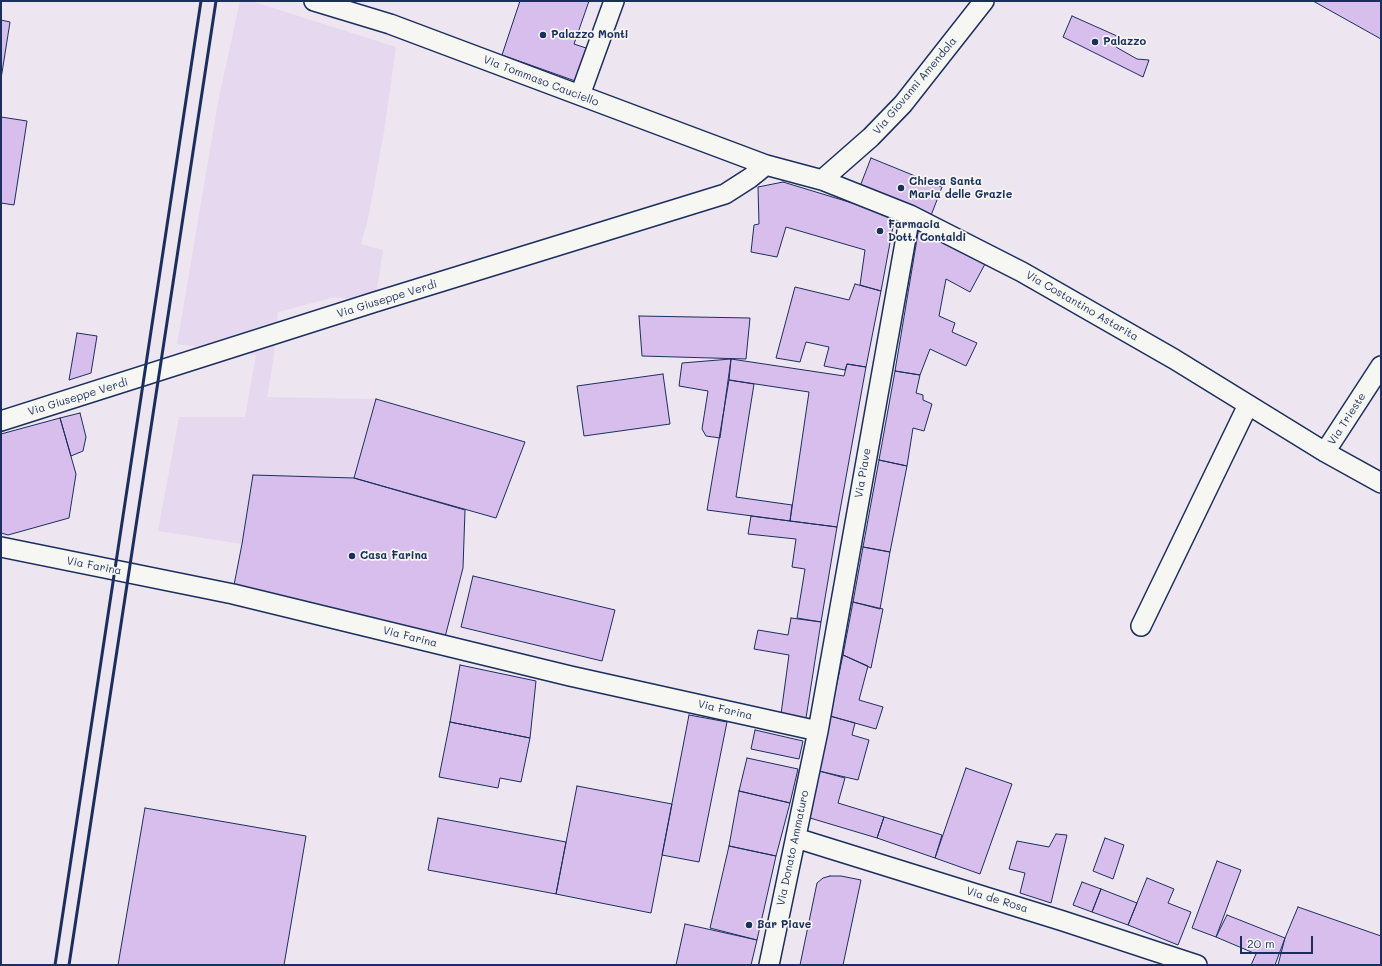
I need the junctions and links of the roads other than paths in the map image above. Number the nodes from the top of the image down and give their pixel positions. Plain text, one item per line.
1 (314, 1) edge
2 (614, 1) edge
3 (984, 1) edge
4 (580, 95) junction
5 (766, 165) junction
6 (822, 180) junction
7 (910, 215) junction
8 (1381, 366) edge
9 (1248, 405) junction
10 (1, 421) edge
11 (1325, 452) junction
12 (1381, 483) edge
13 (1, 547) edge
14 (1141, 626) dead end
15 (818, 731) junction
16 (796, 838) junction
17 (769, 965) edge
18 (1197, 965) edge

1 - 4 street, Via Tommaso Cauciello
2 - 4 street
3 - 6 street, Via Giovanni Amendola
4 - 5 street, Via Tommaso Cauciello
5 - 6 street, Via Costantino Astarita
5 - 10 street, Via Giuseppe Verdi
6 - 7 street, Via Costantino Astarita
7 - 9 street, Via Costantino Astarita
7 - 15 street, Via Piave
8 - 11 street, Via Trieste
9 - 11 street, Via Costantino Astarita
9 - 14 street
11 - 12 street, Via Costantino Astarita
13 - 15 street, Via Farina
15 - 16 street, Via Donato Ammaturo
16 - 17 street, Via Donato Ammaturo
16 - 18 street, Via de Rosa

